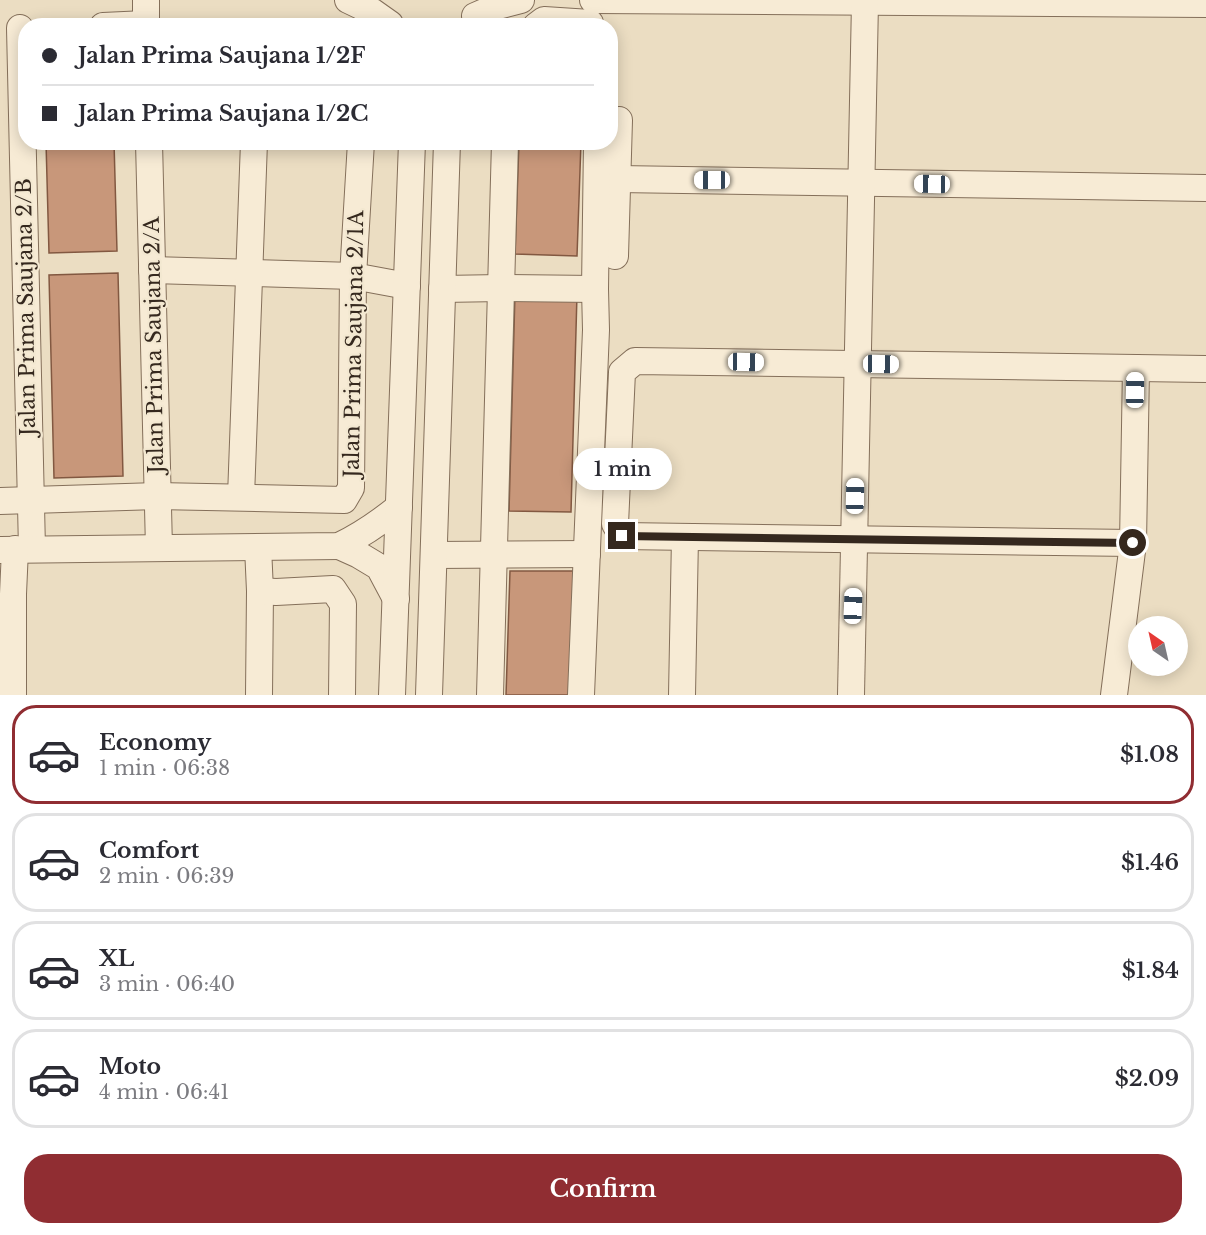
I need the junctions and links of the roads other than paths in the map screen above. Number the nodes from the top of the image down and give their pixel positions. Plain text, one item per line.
1 (348, 0) edge
2 (380, 0) edge
3 (522, 0) edge
4 (865, 2) junction
5 (1206, 4) edge
6 (592, 12) edge
7 (475, 14) edge
8 (381, 18) edge
9 (386, 18) edge
10 (556, 18) edge
11 (15, 28) edge
12 (18, 116) edge
13 (619, 120) dead end
14 (19, 150) edge
15 (149, 150) edge
16 (254, 150) edge
17 (361, 150) edge
18 (412, 150) edge
19 (447, 150) edge
20 (505, 150) edge
21 (597, 150) edge
22 (618, 179) junction
23 (862, 183) junction
24 (1206, 188) edge
25 (615, 256) dead end
26 (152, 270) junction
27 (249, 273) junction
28 (354, 276) junction
29 (407, 286) junction
30 (501, 288) junction
31 (442, 289) junction
32 (595, 290) junction
33 (858, 364) junction
34 (1136, 368) junction
35 (1206, 369) edge
36 (158, 496) junction
37 (241, 497) junction
38 (31, 500) junction
39 (0, 501) edge
40 (399, 507) junction
41 (685, 537) junction
42 (854, 539) junction
43 (1133, 543) junction
44 (339, 546) junction
45 (265, 547) junction
46 (159, 548) junction
47 (16, 549) edge
48 (494, 554) junction
49 (587, 554) junction
50 (434, 555) junction
51 (268, 592) junction
52 (6, 595) edge
53 (396, 599) junction
54 (13, 695) edge
55 (259, 695) edge
56 (342, 695) edge
57 (392, 695) edge
58 (429, 695) edge
59 (490, 695) edge
60 (581, 695) edge
61 (682, 695) edge
62 (851, 695) edge
63 (1114, 695) edge

1 - 8 street
2 - 9 street
3 - 7 street
4 - 5 street
4 - 6 street
4 - 23 street
6 - 10 street
11 - 12 street, Jalan Prima Saujana 2/B
13 - 22 street
14 - 38 street, Jalan Prima Saujana 2/B
15 - 26 street, Jalan Prima Saujana 2/A
16 - 27 street
17 - 28 street, Jalan Prima Saujana 2/1A
18 - 29 street
19 - 31 street
20 - 30 street
21 - 32 street
22 - 23 street
22 - 25 street
23 - 24 street
23 - 33 street
26 - 27 street
26 - 36 street, Jalan Prima Saujana 2/A
27 - 28 street
27 - 37 street
28 - 29 street
28 - 37 street, Jalan Prima Saujana 2/1A
29 - 40 street
30 - 31 street
30 - 32 street
30 - 48 street
31 - 50 street
32 - 49 street
33 - 34 street
33 - 41 street
33 - 42 street
34 - 35 street
34 - 43 street
36 - 37 street, Jalan Prima Saujana 2/1A
36 - 38 street, Jalan Prima Saujana 2/1A
36 - 46 street, Jalan Prima Saujana 2/A
38 - 39 street, Jalan Prima Saujana 2/1A
38 - 47 street, Jalan Prima Saujana 2/B
40 - 44 street
40 - 53 street
41 - 42 street
41 - 61 street
42 - 43 street
42 - 62 street
43 - 63 street
44 - 45 street
44 - 53 street
45 - 46 street
45 - 51 street
46 - 47 street
47 - 52 street, Jalan Prima Saujana 2/B
48 - 49 street
48 - 50 street
48 - 59 street
49 - 60 street
50 - 58 street
51 - 55 street
51 - 56 street
52 - 54 street, Jalan Prima Saujana 2/B
53 - 57 street

